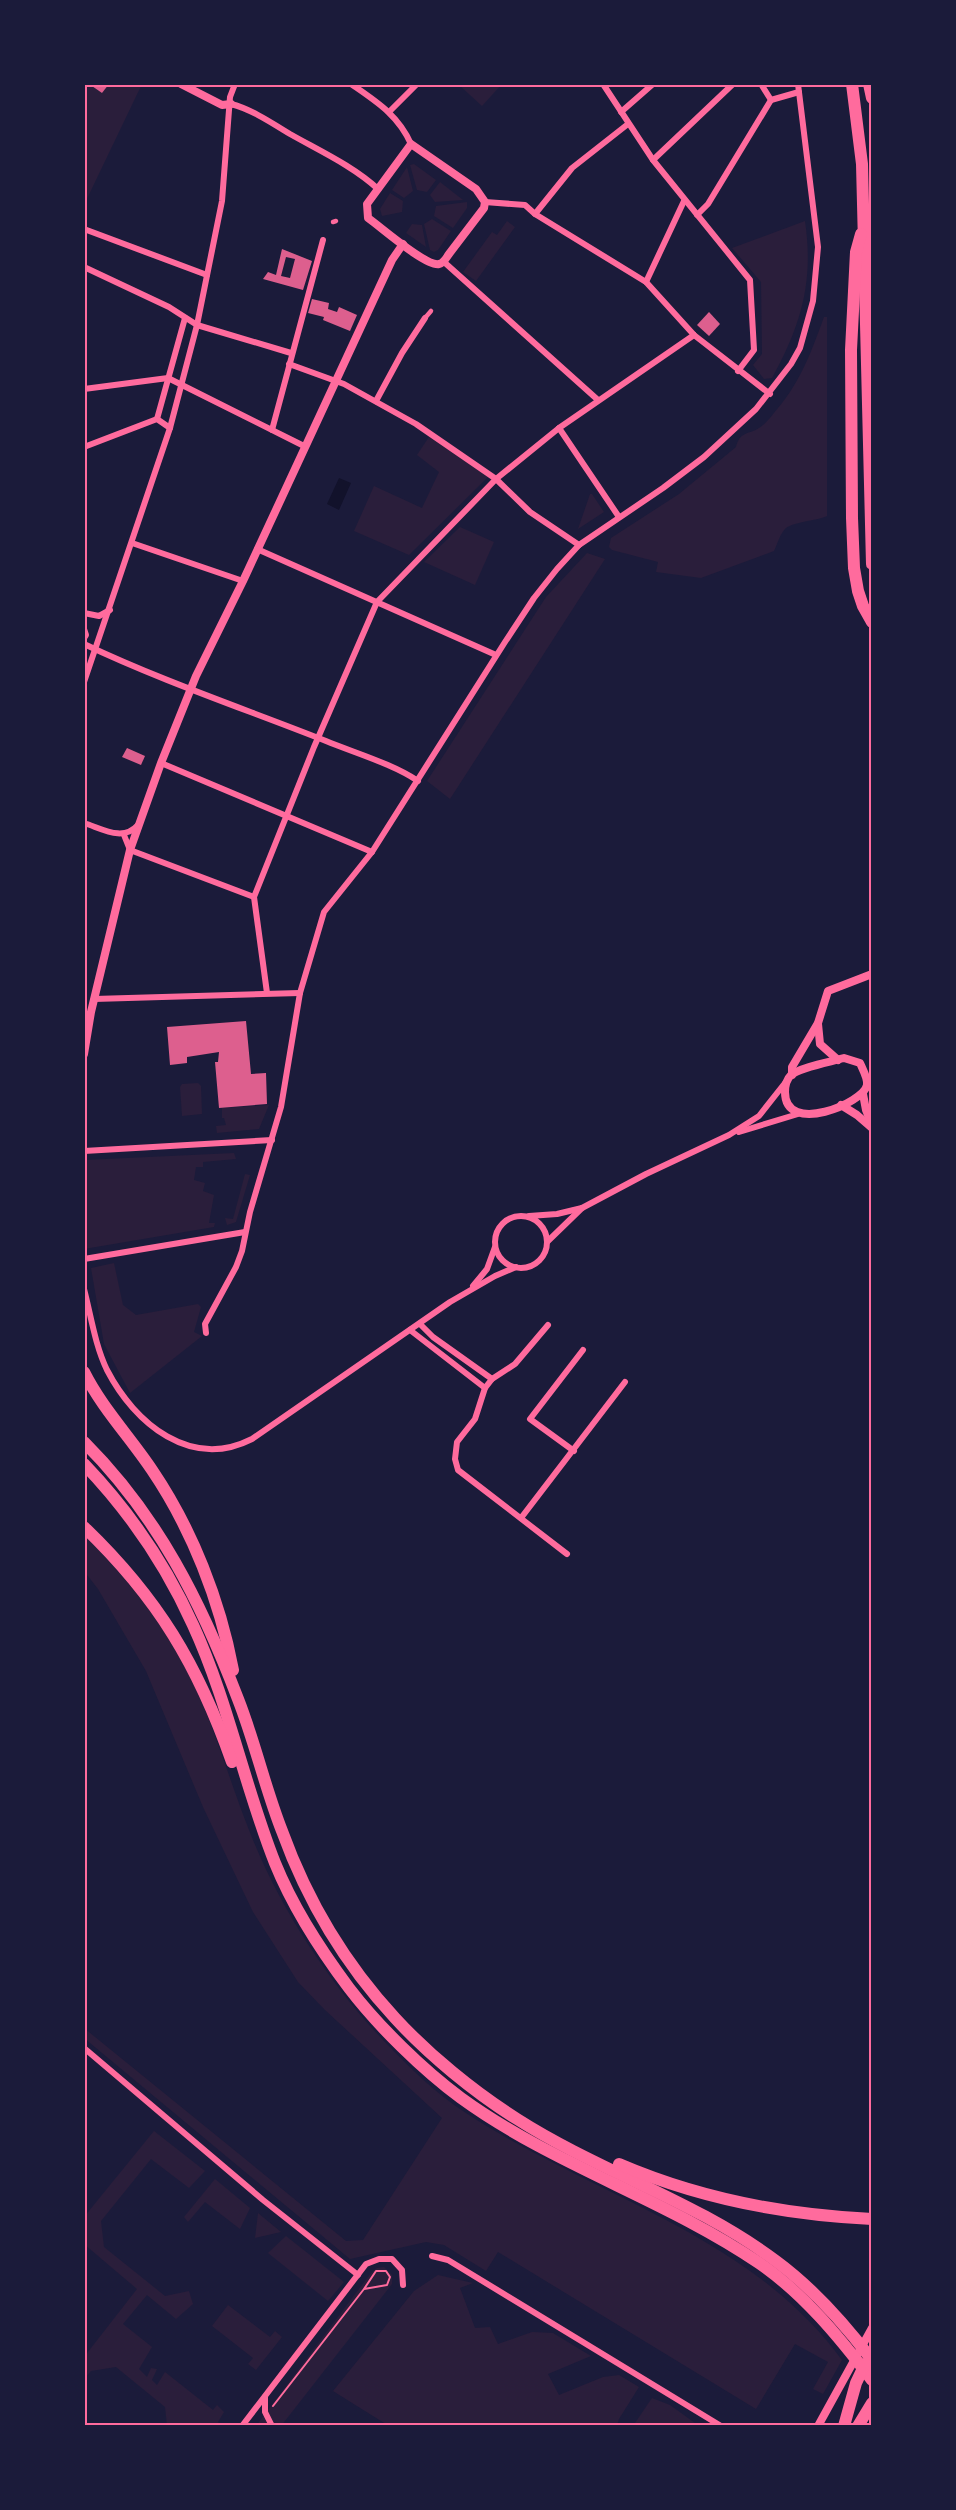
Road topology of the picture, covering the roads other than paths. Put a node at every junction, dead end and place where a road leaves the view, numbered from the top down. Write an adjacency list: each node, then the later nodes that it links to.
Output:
1 (181, 84): 15 (street)
2 (235, 84): 15 (street)
3 (351, 84): 16 (street)
4 (417, 84): 16 (street)
5 (603, 84): 17 (street)
6 (652, 84): 17 (street)
7 (733, 84): 20 (street)
8 (760, 84): 14 (street)
9 (798, 84): 12 (street)
10 (852, 84): 26 (highway)
11 (869, 84): 13 (highway)
12 (799, 92): 14 (street); 46 (street)
13 (872, 98)
14 (771, 100): 25 (street)
15 (231, 104): 21 (street); 32 (street)
16 (390, 111): 19 (street)
17 (621, 112): 18 (street)
18 (627, 124): 20 (street); 24 (street)
19 (411, 144): 21 (street); 23 (street)
20 (653, 160): 22 (street)
21 (378, 189): 29 (street)
22 (684, 201): 25 (street); 33 (street)
23 (485, 202): 24 (street); 30 (street)
24 (535, 214): 33 (street)
25 (697, 215): 41 (street)
26 (864, 221): 60 (highway); 65 (highway)
27 (84, 229): 32 (street)
28 (323, 237): 39 (street)
29 (403, 244): 30 (street); 43 (street)
30 (444, 262): 47 (street)
31 (84, 267): 35 (street)
32 (207, 275): 37 (street)
33 (646, 282): 38 (street)
34 (431, 311): 36 (street)
35 (185, 318): 37 (street); 42 (street)
36 (425, 318): 48 (street)
37 (196, 325): 39 (street); 44 (street)
38 (694, 335): 41 (street); 47 (street)
39 (291, 353): 40 (street)
40 (289, 364): 43 (street); 52 (street)
41 (738, 371): 46 (street)
42 (168, 378): 44 (street); 45 (street); 49 (street)
43 (335, 382): 48 (street); 53 (street)
44 (182, 386): 50 (street); 52 (street)
45 (84, 389)
46 (770, 394): 56 (street)
47 (598, 400): 51 (street)
48 (376, 401): 55 (street)
49 (157, 418): 50 (street); 54 (street)
50 (170, 428): 57 (street)
51 (560, 428): 55 (street); 56 (street)
52 (272, 430): 53 (street)
53 (304, 446): 59 (street)
54 (84, 447)
55 (496, 479): 58 (street); 62 (street)
56 (619, 517): 58 (street)
57 (132, 543): 61 (street); 63 (street)
58 (579, 545): 70 (street)
59 (257, 549): 61 (street); 62 (street)
60 (872, 564)
61 (243, 581): 72 (street)
62 (377, 602): 70 (street); 73 (street)
63 (110, 610): 64 (street); 69 (street)
64 (84, 613)
65 (872, 622)
66 (84, 629): 67 (street)
67 (84, 638)
68 (84, 644): 69 (street)
69 (96, 650): 71 (street); 72 (street)
70 (496, 655): 75 (street)
71 (84, 682)
72 (190, 689): 73 (street); 74 (street)
73 (318, 738): 75 (street); 76 (street)
74 (161, 763): 76 (street); 78 (street)
75 (418, 781): 81 (street)
76 (286, 814): 81 (street); 82 (street)
77 (84, 823): 79 (street)
78 (140, 823): 79 (street); 80 (street)
79 (124, 835): 80 (street)
80 (130, 850): 82 (street); 86 (street)
81 (372, 852): 85 (street)
82 (254, 897): 84 (street)
83 (872, 974): 87 (street)
84 (267, 993): 85 (street); 86 (street)
85 (300, 993): 101 (street)
86 (94, 999): 88 (street)
87 (818, 1023): 89 (street); 93 (street)
88 (84, 1054)
89 (838, 1060): 91 (street); 93 (street)
90 (872, 1062): 91 (street)
91 (860, 1063): 94 (street)
92 (872, 1072): 94 (street)
93 (792, 1075): 95 (street)
94 (866, 1082): 96 (street)
95 (785, 1083): 98 (street); 100 (street)
96 (863, 1094): 97 (street); 99 (street)
97 (841, 1105): 98 (street); 99 (street)
98 (798, 1114): 100 (street)
99 (872, 1126)
100 (729, 1135): 103 (street)
101 (272, 1140): 102 (street); 105 (street)
102 (84, 1151)
103 (582, 1208): 104 (street); 106 (street)
104 (528, 1216): 106 (street); 107 (street)
105 (245, 1232): 108 (street); 115 (street)
106 (548, 1241): 109 (street)
107 (495, 1247): 109 (street); 111 (street)
108 (84, 1259)
109 (516, 1267): 111 (street)
110 (84, 1289): 114 (street)
111 (469, 1291): 112 (street)
112 (420, 1323): 114 (street); 118 (street)
113 (548, 1325): 118 (street)
114 (410, 1330): 120 (street)
115 (206, 1333)
116 (583, 1350): 122 (street)
117 (84, 1372): 127 (highway)
118 (492, 1379): 120 (street)
119 (625, 1382): 122 (street)
120 (485, 1388): 124 (street)
121 (84, 1442): 127 (highway)
122 (574, 1451): 124 (street)
123 (84, 1464): 128 (highway)
124 (521, 1518): 126 (street)
125 (84, 1527): 128 (highway)
126 (567, 1554)
127 (239, 1701): 130 (highway)
128 (276, 1865): 135 (highway)
129 (84, 2048): 133 (street)
130 (472, 2086): 131 (highway); 135 (highway)
131 (872, 2218)
132 (432, 2256): 144 (street)
133 (358, 2275): 134 (street); 140 (street)
134 (403, 2285)
135 (826, 2313): 138 (highway); 139 (highway)
136 (872, 2328): 145 (street)
137 (872, 2349): 146 (highway)
138 (872, 2360)
139 (872, 2380)
140 (265, 2396): 142 (street); 143 (street)
141 (872, 2403): 147 (highway)
142 (242, 2426)
143 (272, 2426)
144 (721, 2426)
145 (818, 2426)
146 (844, 2426)
147 (858, 2426)

